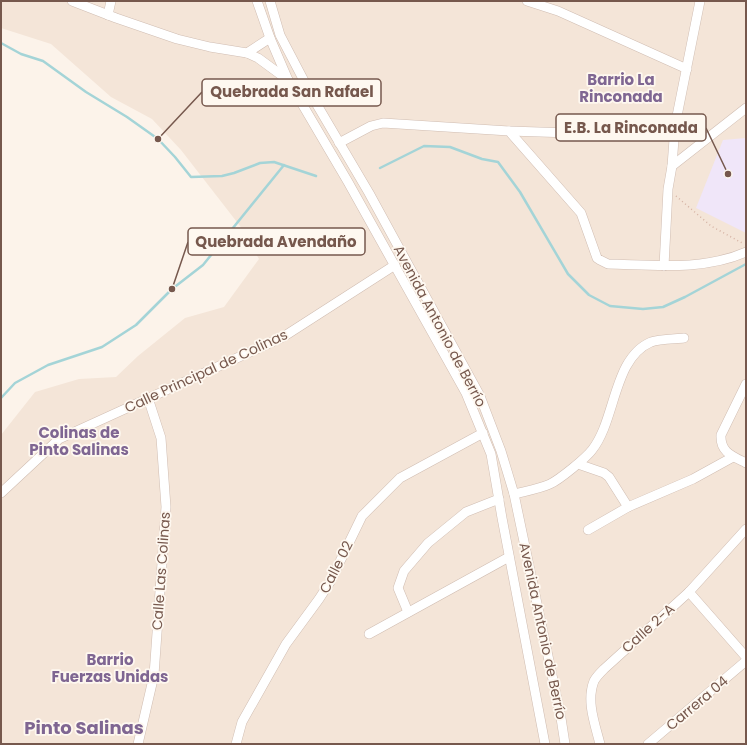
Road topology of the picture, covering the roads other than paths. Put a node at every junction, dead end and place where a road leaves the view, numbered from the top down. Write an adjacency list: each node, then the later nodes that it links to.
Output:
1 (72, 1): 8 (street)
2 (111, 1): 8 (street)
3 (257, 1): 9 (street, Avenida Antonio de Berrío)
4 (270, 1): 16 (street, Avenida Antonio de Berrío)
5 (527, 1): 7 (street)
6 (700, 1): 11 (street)
7 (550, 4): 11 (street)
8 (108, 15): 10 (street)
9 (270, 38): 10 (street); 12 (street, Avenida Antonio de Berrío)
10 (247, 53): 12 (street)
11 (687, 69): 14 (street)
12 (288, 80): 19 (street, Avenida Antonio de Berrío)
13 (746, 108): 17 (street)
14 (675, 126): 15 (street); 17 (street)
15 (509, 131): 16 (street); 20 (street)
16 (339, 142): 29 (street, Avenida Antonio de Berrío)
17 (672, 166): 20 (street)
18 (746, 252): 20 (street)
19 (395, 264): 23 (street, Calle Principal de Colinas); 24 (street, Avenida Antonio de Berrío)
20 (664, 266)
21 (684, 338): 26 (street)
22 (746, 384): 25 (street)
23 (148, 398): 28 (street, Calle Principal de Colinas); 40 (street, Calle Las Colinas)
24 (483, 433): 30 (street, Avenida Antonio de Berrío); 41 (street, Calle 02)
25 (733, 457): 27 (street); 31 (street)
26 (578, 464): 29 (street); 31 (street)
27 (746, 464)
28 (1, 493)
29 (514, 494): 43 (street, Avenida Antonio de Berrío)
30 (499, 499): 34 (street, Avenida Antonio de Berrío); 36 (street)
31 (628, 507): 33 (street)
32 (746, 529): 35 (street, Calle 2-A)
33 (588, 530)
34 (509, 557): 36 (street); 42 (street, Avenida Antonio de Berrío)
35 (688, 592): 38 (street); 44 (street, Calle 2-A)
36 (408, 612): 37 (street)
37 (369, 634)
38 (746, 657)
39 (746, 661): 45 (street, Carrera 04)
40 (138, 744)
41 (236, 744)
42 (545, 744)
43 (565, 744)
44 (600, 744)
45 (648, 744)

